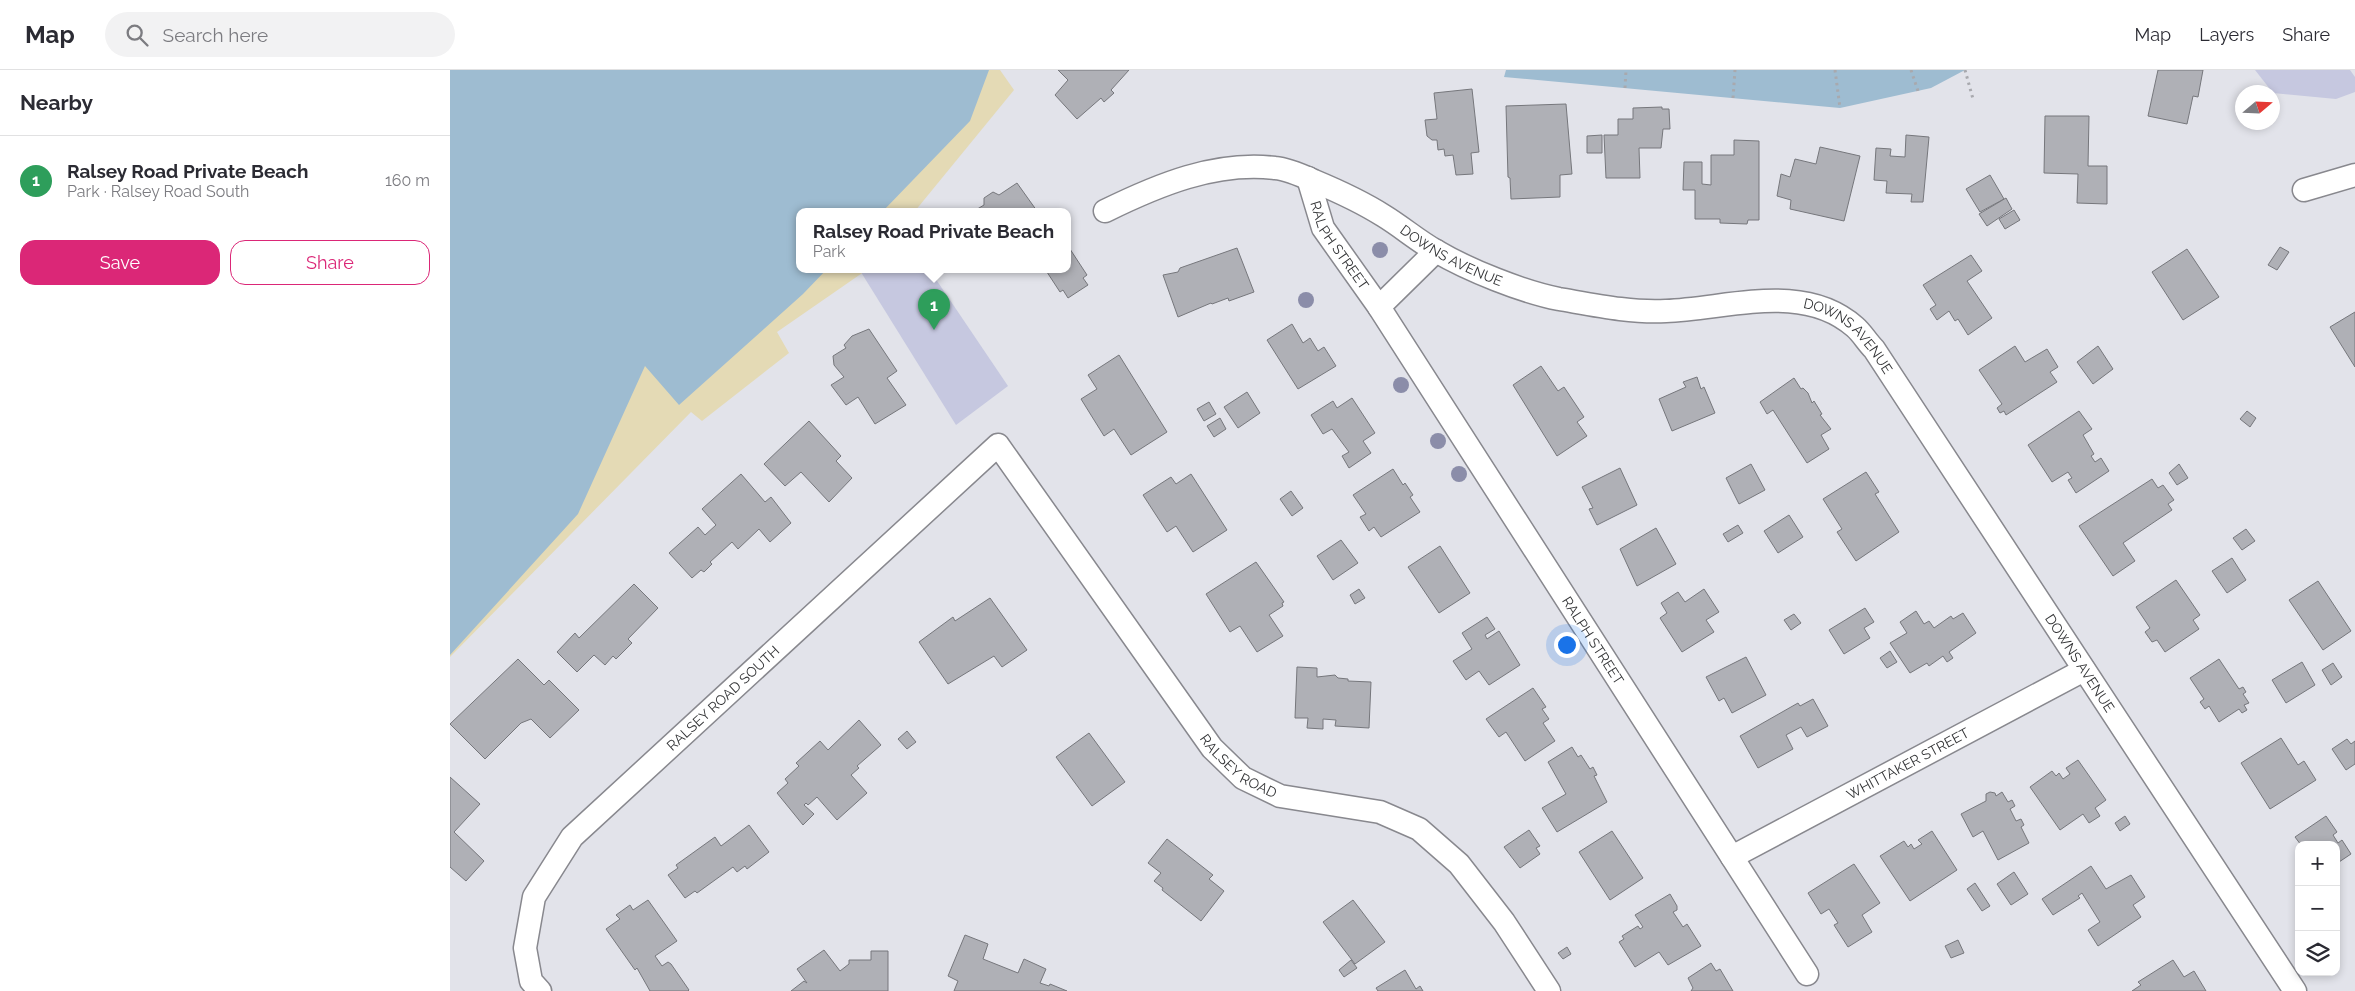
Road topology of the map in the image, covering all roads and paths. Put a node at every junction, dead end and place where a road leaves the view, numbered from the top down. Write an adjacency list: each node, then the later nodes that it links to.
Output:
1 (1626, 70): 6 (path)
2 (1734, 70): 8 (path)
3 (1835, 70): 10 (path)
4 (1911, 70): 7 (path)
5 (1965, 70): 9 (path)
6 (1625, 88)
7 (1918, 91)
8 (1734, 98)
9 (1973, 99)
10 (1840, 108)
11 (2355, 175): 13 (street)
12 (1308, 178): 14 (street, DOWNS AVENUE); 15 (street, DOWNS AVENUE); 16 (street, RALPH STREET)
13 (2304, 190)
14 (1105, 211)
15 (1436, 251): 16 (street); 18 (street, DOWNS AVENUE)
16 (1379, 307): 19 (street, RALPH STREET)
17 (998, 445): 21 (street, RALSEY ROAD SOUTH); 22 (street, RALSEY ROAD)
18 (2084, 670): 19 (street, WHITTAKER STREET); 23 (street, DOWNS AVENUE)
19 (1732, 857): 20 (street, RALPH STREET)
20 (1807, 974)
21 (540, 991)
22 (1549, 991)
23 (2295, 991)

